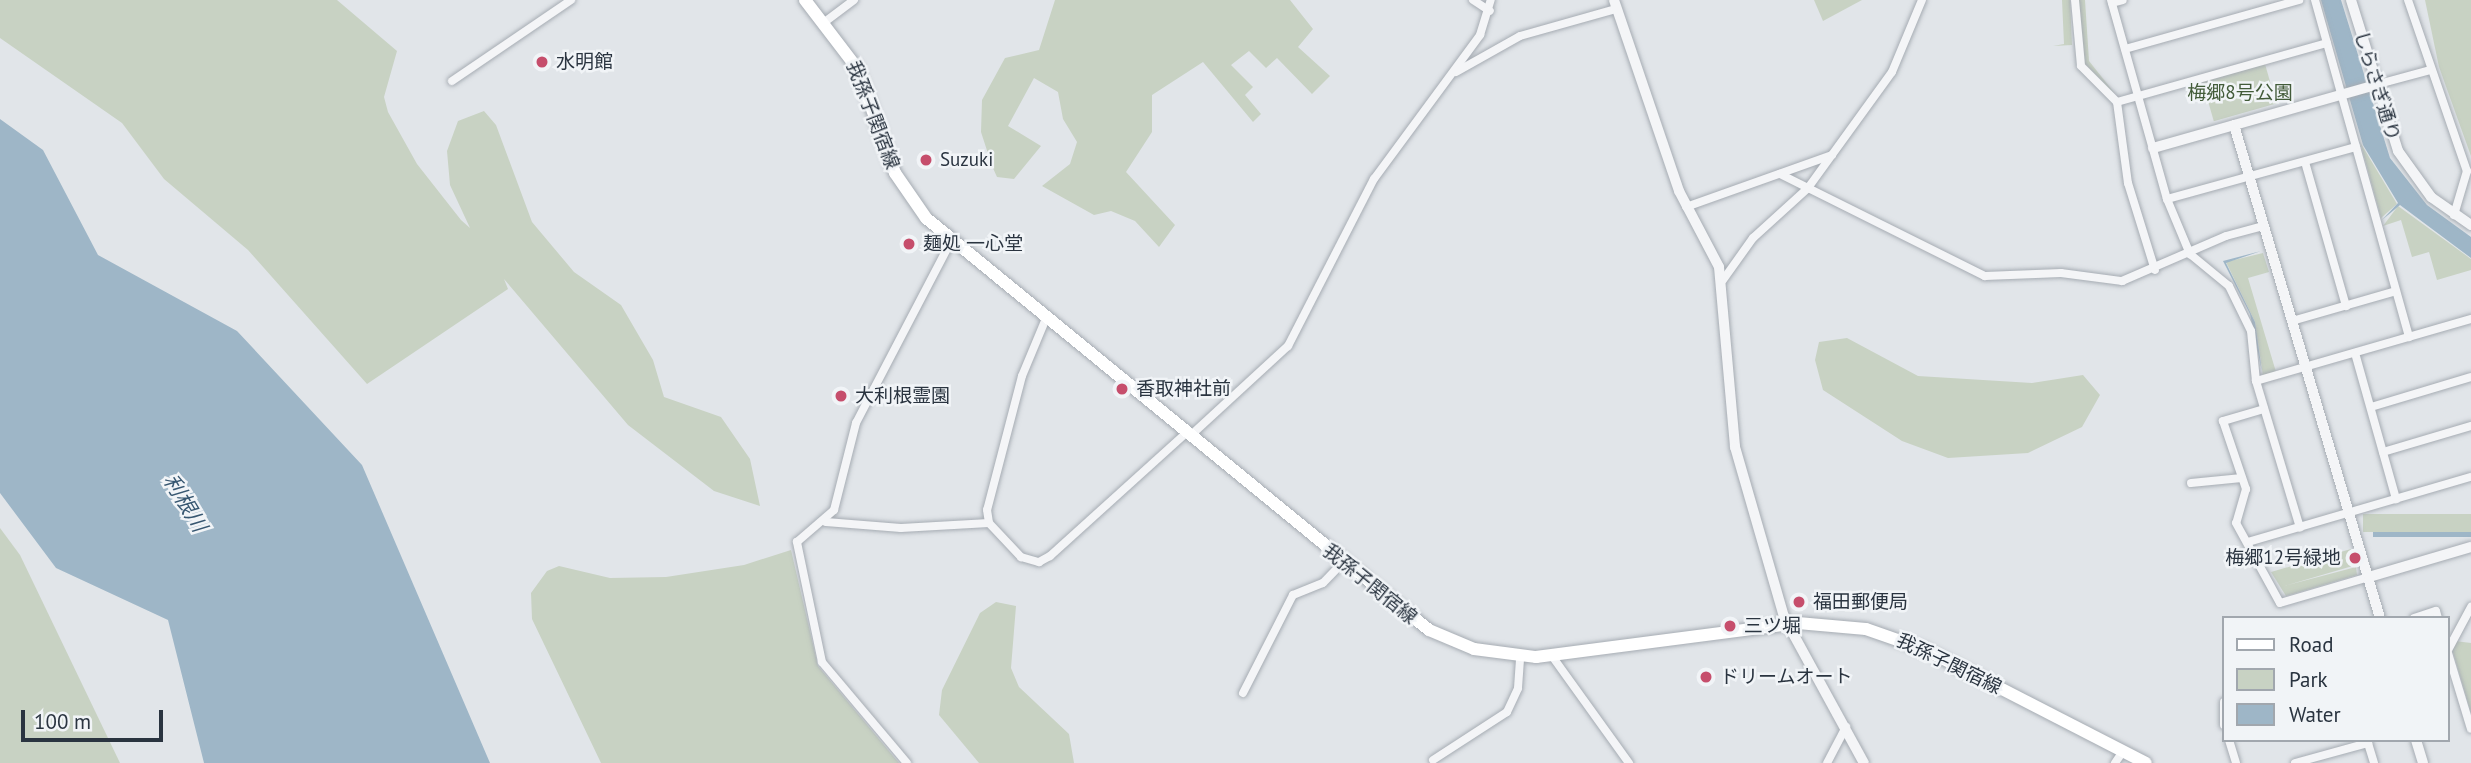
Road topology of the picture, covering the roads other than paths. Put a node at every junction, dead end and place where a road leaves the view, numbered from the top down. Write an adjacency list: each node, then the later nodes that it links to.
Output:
1 (571, 0): 21 (street)
2 (805, 0): 16 (main road, 我孫子関宿線)
3 (855, 0): 16 (street)
4 (1473, 0): 15 (street)
5 (1491, 0): 15 (street)
6 (1922, 0): 29 (street)
7 (2075, 0): 25 (street)
8 (2123, 0): 13 (street)
9 (2299, 0): 18 (street)
10 (2315, 0): 17 (street)
11 (2351, 0): 22 (street, しらさぎ通り)
12 (2408, 0): 19 (street)
13 (2112, 1): 18 (street)
14 (1615, 5): 20 (street); 35 (street)
15 (1490, 11): 20 (street)
16 (827, 21): 39 (main road, 我孫子関宿線)
17 (2327, 43): 23 (street); 24 (street)
18 (2125, 49): 24 (street)
19 (2427, 71): 22 (street); 36 (street)
20 (1453, 73): 56 (street)
21 (452, 82)
22 (2371, 86): 23 (street); 36 (street, しらさぎ通り)
23 (2345, 93): 26 (street); 27 (street)
24 (2138, 96): 25 (street); 28 (street)
25 (2116, 102): 41 (street)
26 (2234, 125): 28 (street); 32 (street)
27 (2356, 147): 30 (street); 43 (street)
28 (2153, 148): 34 (street)
29 (1832, 155): 31 (street); 33 (street)
30 (2305, 162): 32 (street); 44 (street)
31 (1780, 174): 33 (street); 35 (street)
32 (2250, 177): 34 (street); 38 (street)
33 (1808, 188): 41 (street); 42 (street)
34 (2167, 200): 40 (street)
35 (1686, 207): 42 (street)
36 (2454, 215): 37 (street, しらさぎ通り)
37 (2471, 225)
38 (2264, 226): 40 (street); 47 (street)
39 (952, 239): 45 (main road, 我孫子関宿線); 63 (street)
40 (2190, 254): 41 (street); 52 (street)
41 (2155, 270)
42 (1723, 280): 74 (street)
43 (2396, 291): 44 (street); 48 (street)
44 (2346, 306): 47 (street)
45 (1047, 316): 56 (main road, 我孫子関宿線); 64 (street)
46 (2471, 319): 48 (street)
47 (2292, 321): 50 (street)
48 (2410, 337): 49 (street)
49 (2355, 353): 50 (street); 53 (street)
50 (2306, 368): 52 (street); 62 (street)
51 (2471, 377): 53 (street)
52 (2256, 381): 54 (street)
53 (2371, 407): 57 (street)
54 (2264, 409): 59 (street); 65 (street)
55 (2471, 426): 57 (street)
56 (1188, 435): 64 (street); 68 (main road, 我孫子関宿線)
57 (2383, 452): 61 (street)
58 (2471, 477): 61 (street)
59 (2242, 478): 60 (street); 66 (street)
60 (2191, 483)
61 (2396, 499): 62 (street)
62 (2349, 513): 65 (street); 69 (street)
63 (826, 522): 64 (street); 87 (street)
64 (989, 523)
65 (2300, 528): 66 (street)
66 (2248, 542): 69 (street)
67 (2471, 547): 69 (street)
68 (1342, 563): 76 (main road, 我孫子関宿線); 79 (street)
69 (2369, 577): 71 (street)
70 (2471, 607): 75 (street)
71 (2379, 616)
72 (2420, 616): 73 (street)
73 (2437, 616)
74 (1787, 625): 77 (main road, 我孫子関宿線); 81 (street); 85 (main road, 我孫子関宿線)
75 (2450, 648)
76 (1520, 656): 77 (main road, 我孫子関宿線); 86 (street)
77 (1552, 656): 88 (street)
78 (2450, 659): 80 (street)
79 (1243, 693)
80 (2470, 725)
81 (1846, 727): 89 (street); 90 (street)
82 (2230, 742): 93 (street)
83 (2368, 742): 94 (street); 95 (street)
84 (2417, 742): 96 (street)
85 (2123, 751): 91 (street); 92 (main road, 我孫子関宿線)
86 (1433, 760)
87 (907, 763)
88 (1629, 763)
89 (1827, 763)
90 (1864, 763)
91 (2115, 763)
92 (2146, 763)
93 (2236, 763)
94 (2295, 763)
95 (2374, 763)
96 (2423, 763)

